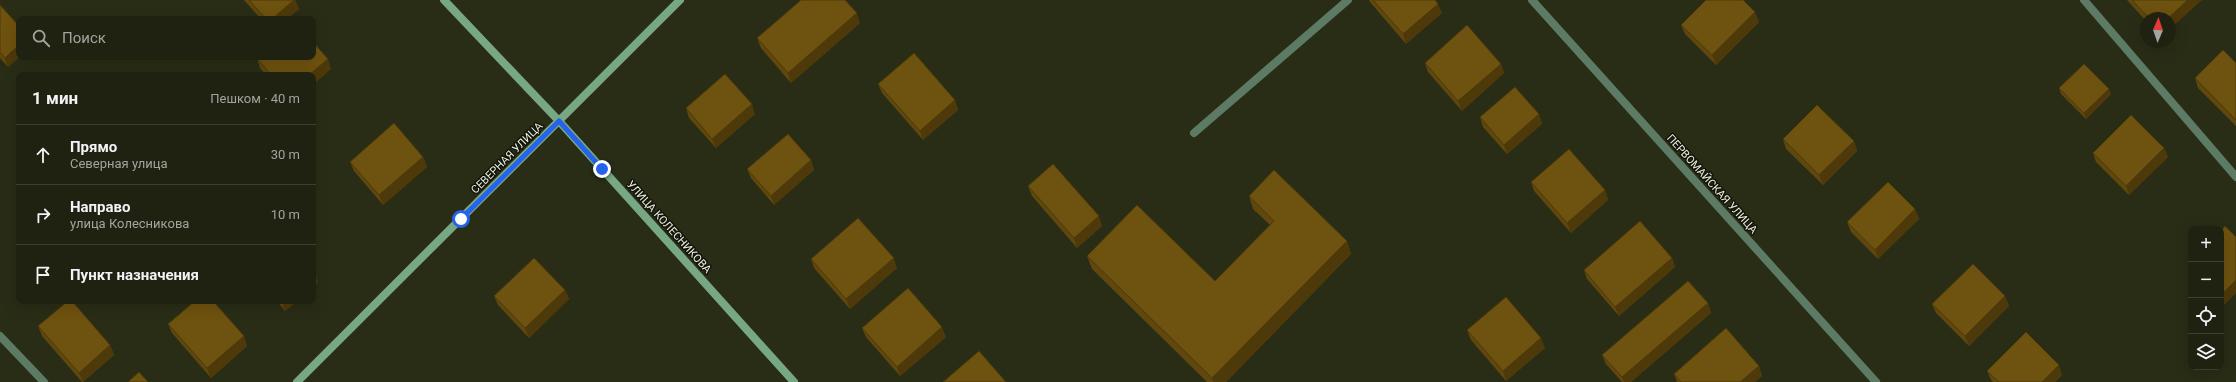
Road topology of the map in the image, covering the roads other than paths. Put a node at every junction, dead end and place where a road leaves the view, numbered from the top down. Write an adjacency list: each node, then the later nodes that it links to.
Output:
1 (444, 0): 6 (street, УЛИЦА КОЛЕСНИКОВА)
2 (680, 0): 6 (street, СЕВЕРНАЯ УЛИЦА)
3 (1348, 0): 7 (street)
4 (1532, 0): 13 (street, ПЕРВОМАЙСКАЯ УЛИЦА)
5 (2084, 0): 8 (street)
6 (559, 121): 11 (street, СЕВЕРНАЯ УЛИЦА); 12 (street, УЛИЦА КОЛЕСНИКОВА)
7 (1194, 133)
8 (2236, 177)
9 (0, 336): 10 (street)
10 (44, 382)
11 (297, 382)
12 (794, 382)
13 (1876, 382)

